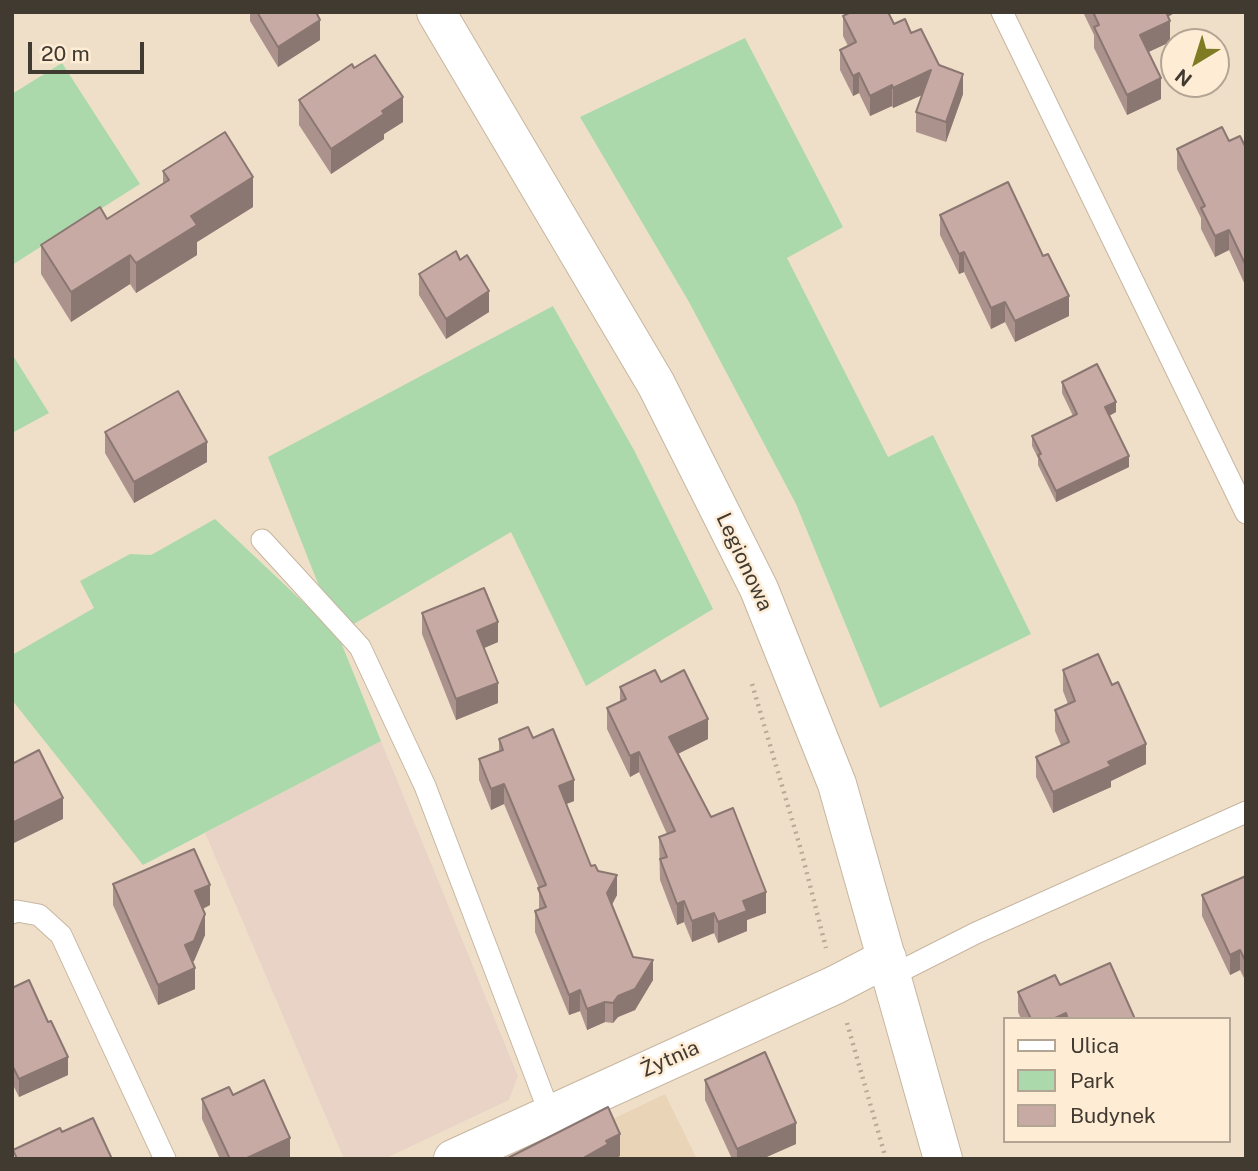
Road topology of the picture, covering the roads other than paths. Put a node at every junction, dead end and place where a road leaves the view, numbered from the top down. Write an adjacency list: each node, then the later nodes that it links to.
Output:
1 (436, 12): 7 (main road, Legionowa)
2 (1002, 12): 3 (lane)
3 (1246, 513)
4 (262, 540): 8 (lane)
5 (1246, 812): 7 (lane)
6 (12, 913): 9 (lane)
7 (890, 967): 8 (main road, Żytnia); 11 (main road, Legionowa)
8 (550, 1114): 10 (main road, Żytnia)
9 (165, 1159)
10 (453, 1159)
11 (943, 1159)

